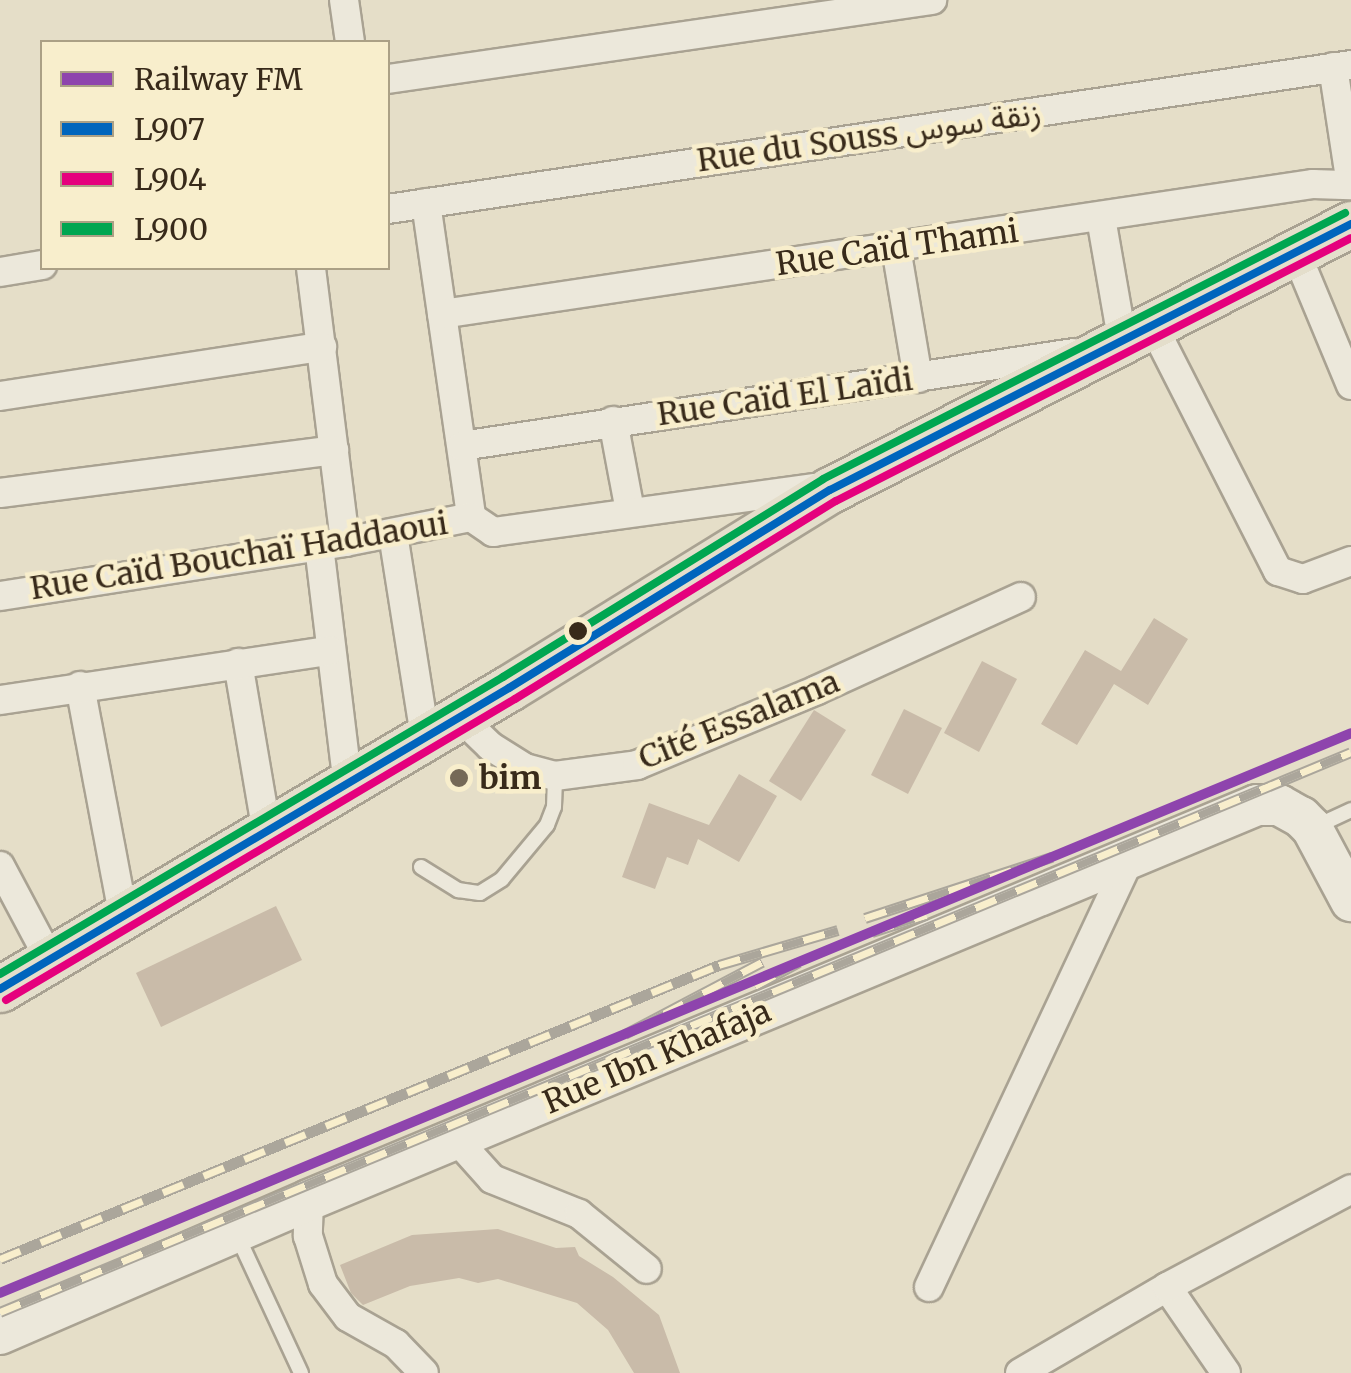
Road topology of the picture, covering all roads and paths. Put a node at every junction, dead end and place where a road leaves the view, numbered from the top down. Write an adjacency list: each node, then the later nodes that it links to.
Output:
1 (344, 0): 3 (street)
2 (932, 0): 5 (street)
3 (350, 40)
4 (1342, 66): 6 (street); 7 (street, Rue du Souss زنقة سوس)
5 (390, 80)
6 (1351, 185): 9 (street, Rue Caïd Thami)
7 (426, 203): 8 (street, Rue du Souss زنقة سوس); 16 (street)
8 (390, 209)
9 (1101, 218): 11 (street, Rue Caïd Thami); 17 (street)
10 (1351, 224): 12 (main road)
11 (896, 248): 16 (street, Rue Caïd Thami); 19 (street)
12 (1296, 253): 17 (main road); 20 (street)
13 (40, 265): 15 (street)
14 (311, 270): 18 (street)
15 (0, 272)
16 (442, 314): 23 (street)
17 (1128, 341): 19 (street, Rue Caïd El Laïdi); 25 (main road); 31 (street)
18 (322, 348): 21 (street); 24 (street)
19 (918, 378): 22 (street, Rue Caïd El Laïdi)
20 (1351, 385)
21 (0, 396)
22 (612, 421): 23 (street, Rue Caïd El Laïdi); 27 (street)
23 (462, 446): 28 (street)
24 (334, 450): 26 (street); 30 (street)
25 (830, 490): 27 (street, Rue Caïd Bouchaï Haddaoui); 38 (main road)
26 (0, 494)
27 (630, 511): 28 (street, Rue Caïd Bouchaï Haddaoui)
28 (471, 518): 29 (street, Rue Caïd Bouchaï Haddaoui)
29 (393, 534): 30 (street, Rue Caïd Bouchaï Haddaoui); 38 (street)
30 (332, 544): 32 (street, Rue Caïd Bouchaï Haddaoui); 34 (street)
31 (1351, 562)
32 (0, 596)
33 (1021, 597): 39 (street, Cité Essalama)
34 (329, 651): 35 (street); 40 (street)
35 (238, 664): 36 (street); 43 (street)
36 (80, 686): 37 (street); 49 (street)
37 (0, 700)
38 (443, 727): 39 (street, Cité Essalama); 40 (main road)
39 (555, 776): 46 (lane)
40 (348, 785): 43 (main road)
41 (1351, 810): 42 (lane)
42 (1312, 828): 44 (street, Rue Ibn Khafaja); 47 (street)
43 (268, 832): 49 (main road)
44 (1130, 861): 52 (street, Rue Ibn Khafaja); 57 (street)
45 (0, 866): 48 (street)
46 (421, 867)
47 (1351, 902)
48 (9, 909): 50 (street)
49 (124, 918): 50 (main road)
50 (50, 960): 51 (main road)
51 (0, 989)
52 (458, 1140): 54 (street, Rue Ibn Khafaja); 56 (street)
53 (1351, 1189): 58 (street)
54 (310, 1200): 55 (street, Rue Ibn Khafaja); 61 (street)
55 (236, 1234): 59 (street, Rue Ibn Khafaja); 60 (lane)
56 (647, 1269)
57 (929, 1287)
58 (1167, 1288): 62 (street); 63 (street)
59 (0, 1334)
60 (301, 1373)
61 (424, 1373)
62 (1020, 1373)
63 (1226, 1373)

